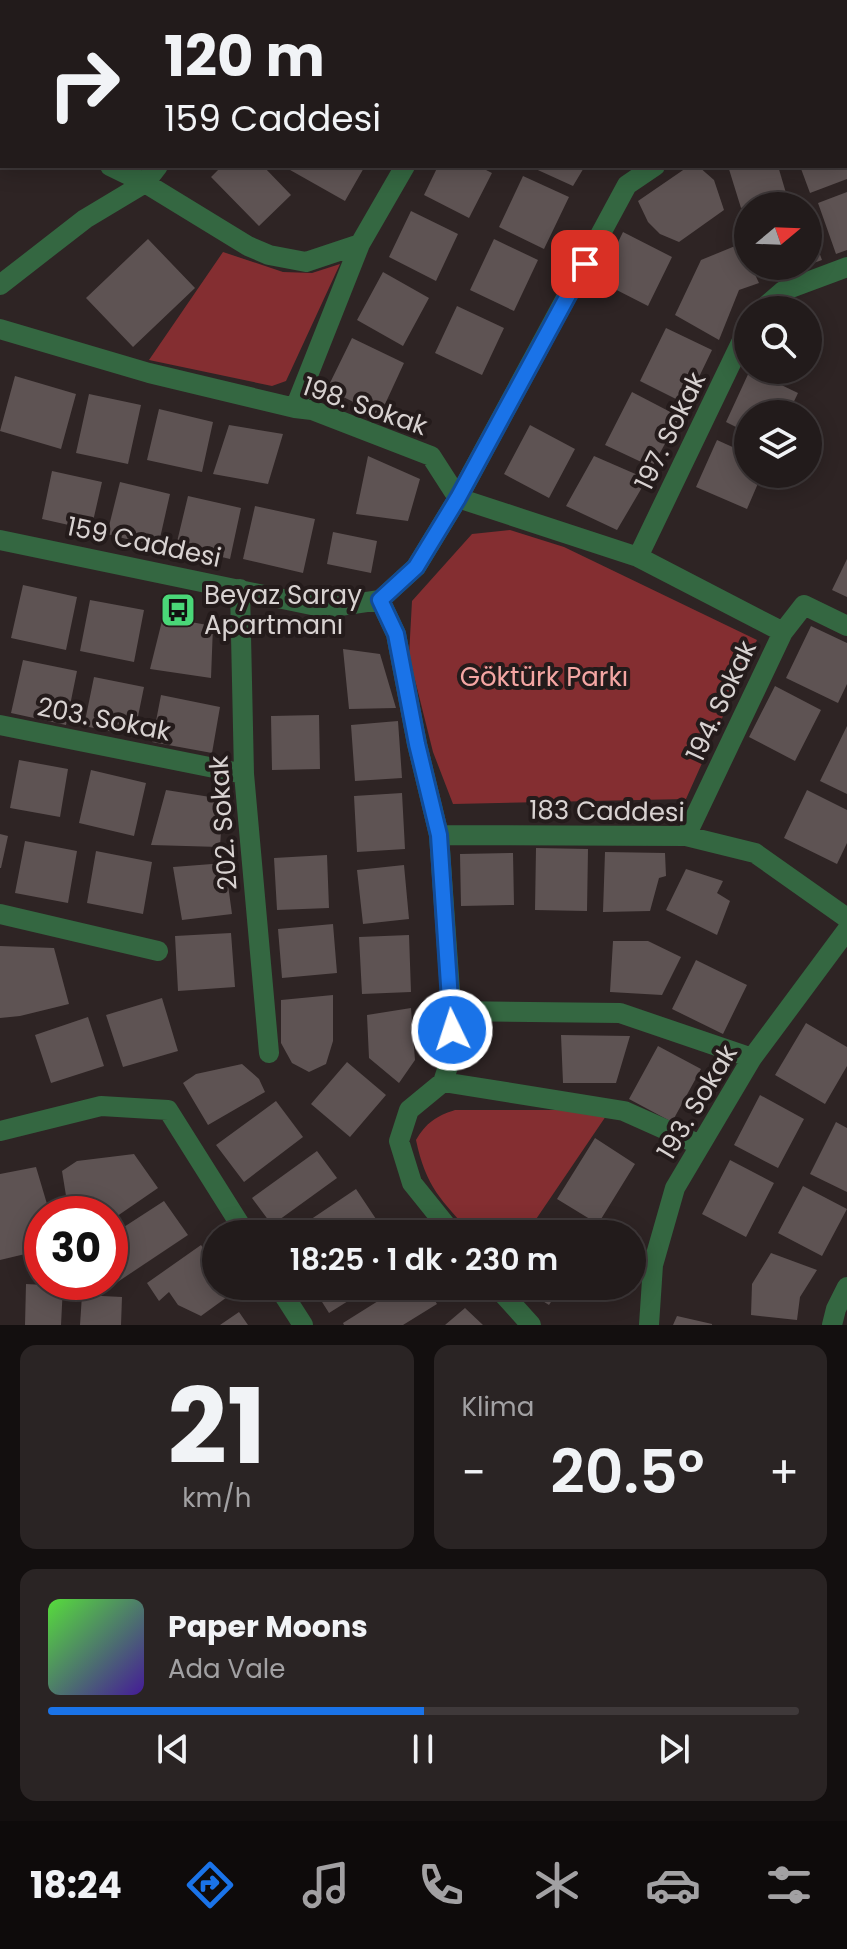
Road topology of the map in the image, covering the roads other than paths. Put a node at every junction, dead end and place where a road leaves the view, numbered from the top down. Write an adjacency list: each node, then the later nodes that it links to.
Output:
1 (114, 168): 5 (street)
2 (156, 168): 5 (street)
3 (404, 168): 6 (street)
4 (652, 168): 13 (street)
5 (145, 183): 6 (street); 8 (street)
6 (360, 244): 12 (street)
7 (847, 267): 9 (street)
8 (0, 285)
9 (777, 296)
10 (0, 329): 12 (street, 198. Sokak)
11 (734, 357): 15 (street, 197. Sokak)
12 (295, 408): 13 (street, 198. Sokak)
13 (458, 498): 15 (street); 17 (street)
14 (0, 540): 16 (street, 159 Caddesi)
15 (638, 557): 19 (street)
16 (240, 589): 17 (street, 159 Caddesi); 21 (street, 202. Sokak)
17 (380, 600): 22 (street)
18 (847, 626): 19 (street)
19 (783, 632): 23 (street, 194. Sokak)
20 (0, 725): 21 (street, 203. Sokak)
21 (244, 774): 29 (street, 202. Sokak)
22 (439, 835): 23 (street, 183 Caddesi); 28 (street)
23 (686, 836): 25 (street, 183 Caddesi)
24 (0, 914): 27 (street)
25 (847, 918)
26 (847, 930): 30 (street, 193. Sokak)
27 (158, 951)
28 (451, 1011): 30 (street); 31 (street)
29 (269, 1053)
30 (752, 1058): 33 (street, 193. Sokak)
31 (443, 1082): 33 (street); 35 (street)
32 (0, 1131): 34 (street)
33 (700, 1145): 41 (street, 193. Sokak)
34 (237, 1220)
35 (442, 1220)
36 (847, 1287): 42 (street)
37 (287, 1300): 39 (street)
38 (509, 1300): 40 (street)
39 (303, 1325)
40 (531, 1325)
41 (649, 1325)
42 (832, 1325)

